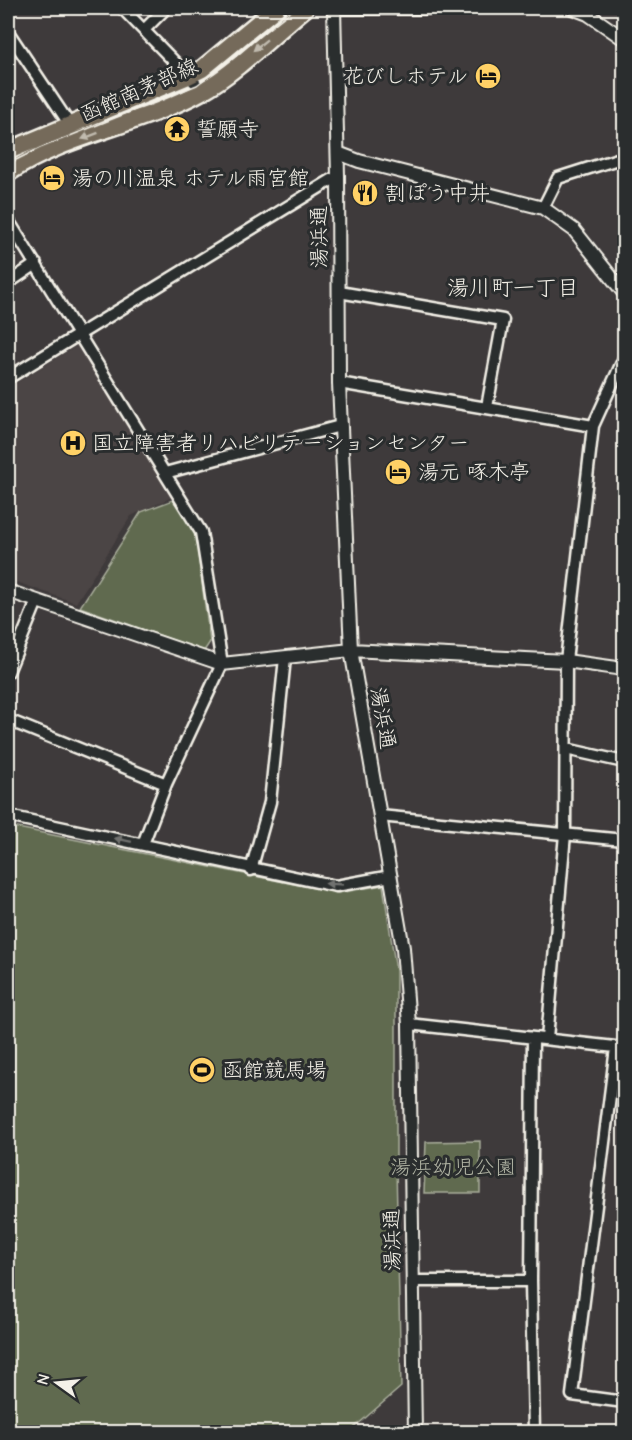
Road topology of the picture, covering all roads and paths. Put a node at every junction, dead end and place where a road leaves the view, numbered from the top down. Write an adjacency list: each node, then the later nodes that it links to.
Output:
1 (122, 8): 8 (street)
2 (166, 8): 8 (street)
3 (276, 8): 11 (main road, 函館南茅部線)
4 (306, 8): 12 (main road, 函館南茅部線, one-way to 12)
5 (335, 8): 6 (street); 15 (street, 湯浜通)
6 (472, 8)
7 (572, 8): 10 (street)
8 (144, 30): 11 (street)
9 (8, 32): 13 (street)
10 (624, 39)
11 (188, 76): 12 (street); 13 (main road, 函館南茅部線)
12 (202, 90): 17 (main road, 函館南茅部線, one-way to 17)
13 (70, 125): 14 (main road, 函館南茅部線)
14 (8, 152)
15 (338, 153): 18 (street, 湯浜通); 19 (street)
16 (624, 157): 19 (street)
17 (8, 173)
18 (338, 176): 23 (street, 湯浜通); 25 (street)
19 (543, 208): 24 (street)
20 (8, 220): 21 (street)
21 (36, 264): 22 (street); 25 (street)
22 (8, 283)
23 (339, 292): 28 (street, 湯浜通); 29 (street)
24 (624, 293)
25 (80, 334): 27 (street); 32 (street)
26 (624, 358): 31 (street)
27 (8, 378)
28 (339, 383): 29 (street); 30 (street, 湯浜通)
29 (488, 407): 31 (street)
30 (340, 426): 32 (street); 35 (street, 湯浜通)
31 (594, 426): 37 (street)
32 (165, 473): 38 (street)
33 (8, 591): 34 (street)
34 (37, 601): 38 (street); 40 (street)
35 (351, 650): 36 (street); 37 (street); 46 (street, 湯浜通)
36 (285, 658): 38 (street); 50 (street)
37 (566, 661): 39 (street); 42 (street)
38 (222, 664): 44 (street)
39 (624, 669)
40 (8, 672)
41 (8, 720): 44 (street)
42 (566, 749): 43 (street); 47 (street)
43 (624, 762)
44 (166, 784): 49 (street)
45 (8, 816): 49 (street, one-way to 45)
46 (380, 816): 47 (street); 51 (street, 湯浜通)
47 (565, 834): 48 (street); 54 (street)
48 (624, 840)
49 (143, 844): 50 (street)
50 (251, 870): 51 (street, one-way to 50)
51 (392, 876): 52 (street, 湯浜通)
52 (409, 1024): 53 (street); 56 (street, 湯浜通)
53 (533, 1038): 54 (street); 57 (street)
54 (547, 1039): 55 (street)
55 (620, 1048): 58 (street)
56 (413, 1281): 57 (street); 59 (street, 湯浜通)
57 (531, 1281): 60 (street)
58 (624, 1402)
59 (415, 1432)
60 (534, 1432)

